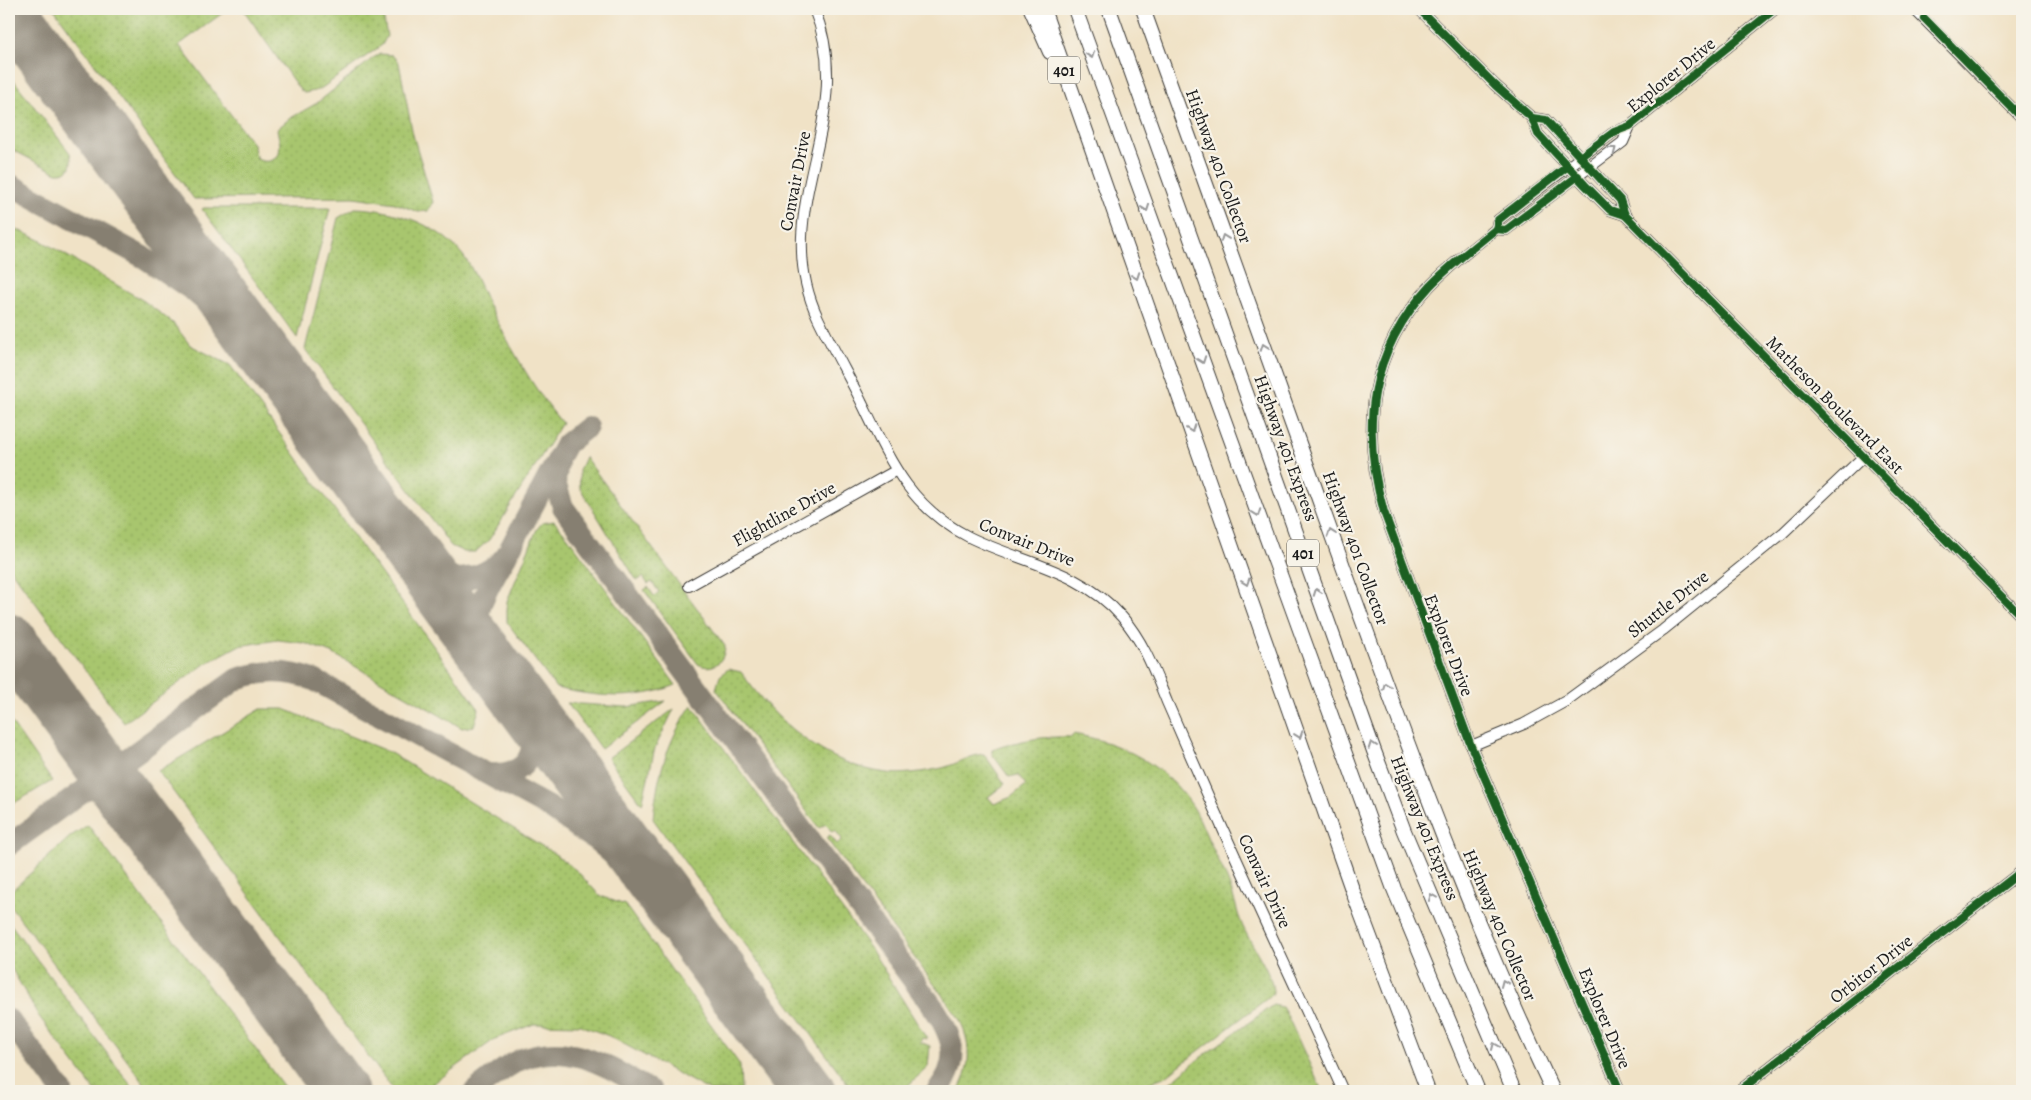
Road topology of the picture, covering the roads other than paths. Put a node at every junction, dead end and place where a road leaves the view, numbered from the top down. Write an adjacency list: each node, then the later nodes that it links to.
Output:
1 (814, 9): 23 (street, Convair Drive)
2 (1031, 9): 15 (highway)
3 (1043, 9): 15 (highway, 401)
4 (1075, 9): 30 (highway, 401, one-way to 30)
5 (1109, 9): 31 (highway, Highway 401 Express / 401, one-way to 5)
6 (1143, 9): 11 (highway, Highway 401 Collector / 401)
7 (1151, 9): 11 (highway)
8 (1419, 9): 12 (street, Matheson Boulevard East)
9 (1775, 9): 14 (street, Explorer Drive)
10 (1914, 9): 13 (street)
11 (1168, 80): 32 (highway, Highway 401 Collector / 401, one-way to 11)
12 (1532, 118): 16 (street, Matheson Boulevard East); 17 (street, Matheson Boulevard East)
13 (2022, 118)
14 (1630, 126): 16 (street, Explorer Drive); 18 (street, Explorer Drive, one-way to 14)
15 (1085, 131): 29 (highway, 401, one-way to 29)
16 (1580, 157): 17 (street, Explorer Drive); 18 (street, Matheson Boulevard East)
17 (1568, 166): 19 (street, Matheson Boulevard East); 21 (street, Explorer Drive)
18 (1589, 168): 19 (street, Explorer Drive); 20 (street, Matheson Boulevard East)
19 (1578, 176): 20 (street, Matheson Boulevard East); 21 (street, Explorer Drive)
20 (1625, 215): 22 (street, Matheson Boulevard East)
21 (1496, 229): 26 (street, Explorer Drive)
22 (1864, 456): 25 (street, Matheson Boulevard East); 26 (street, Shuttle Drive)
23 (895, 471): 24 (street, Flightline Drive); 28 (street, Convair Drive)
24 (689, 586)
25 (2022, 617)
26 (1471, 746): 33 (street, Explorer Drive)
27 (2022, 871): 34 (street, Orbitor Drive)
28 (1344, 1091)
29 (1428, 1091)
30 (1478, 1091)
31 (1514, 1091)
32 (1553, 1091)
33 (1620, 1091)
34 (1739, 1091)

